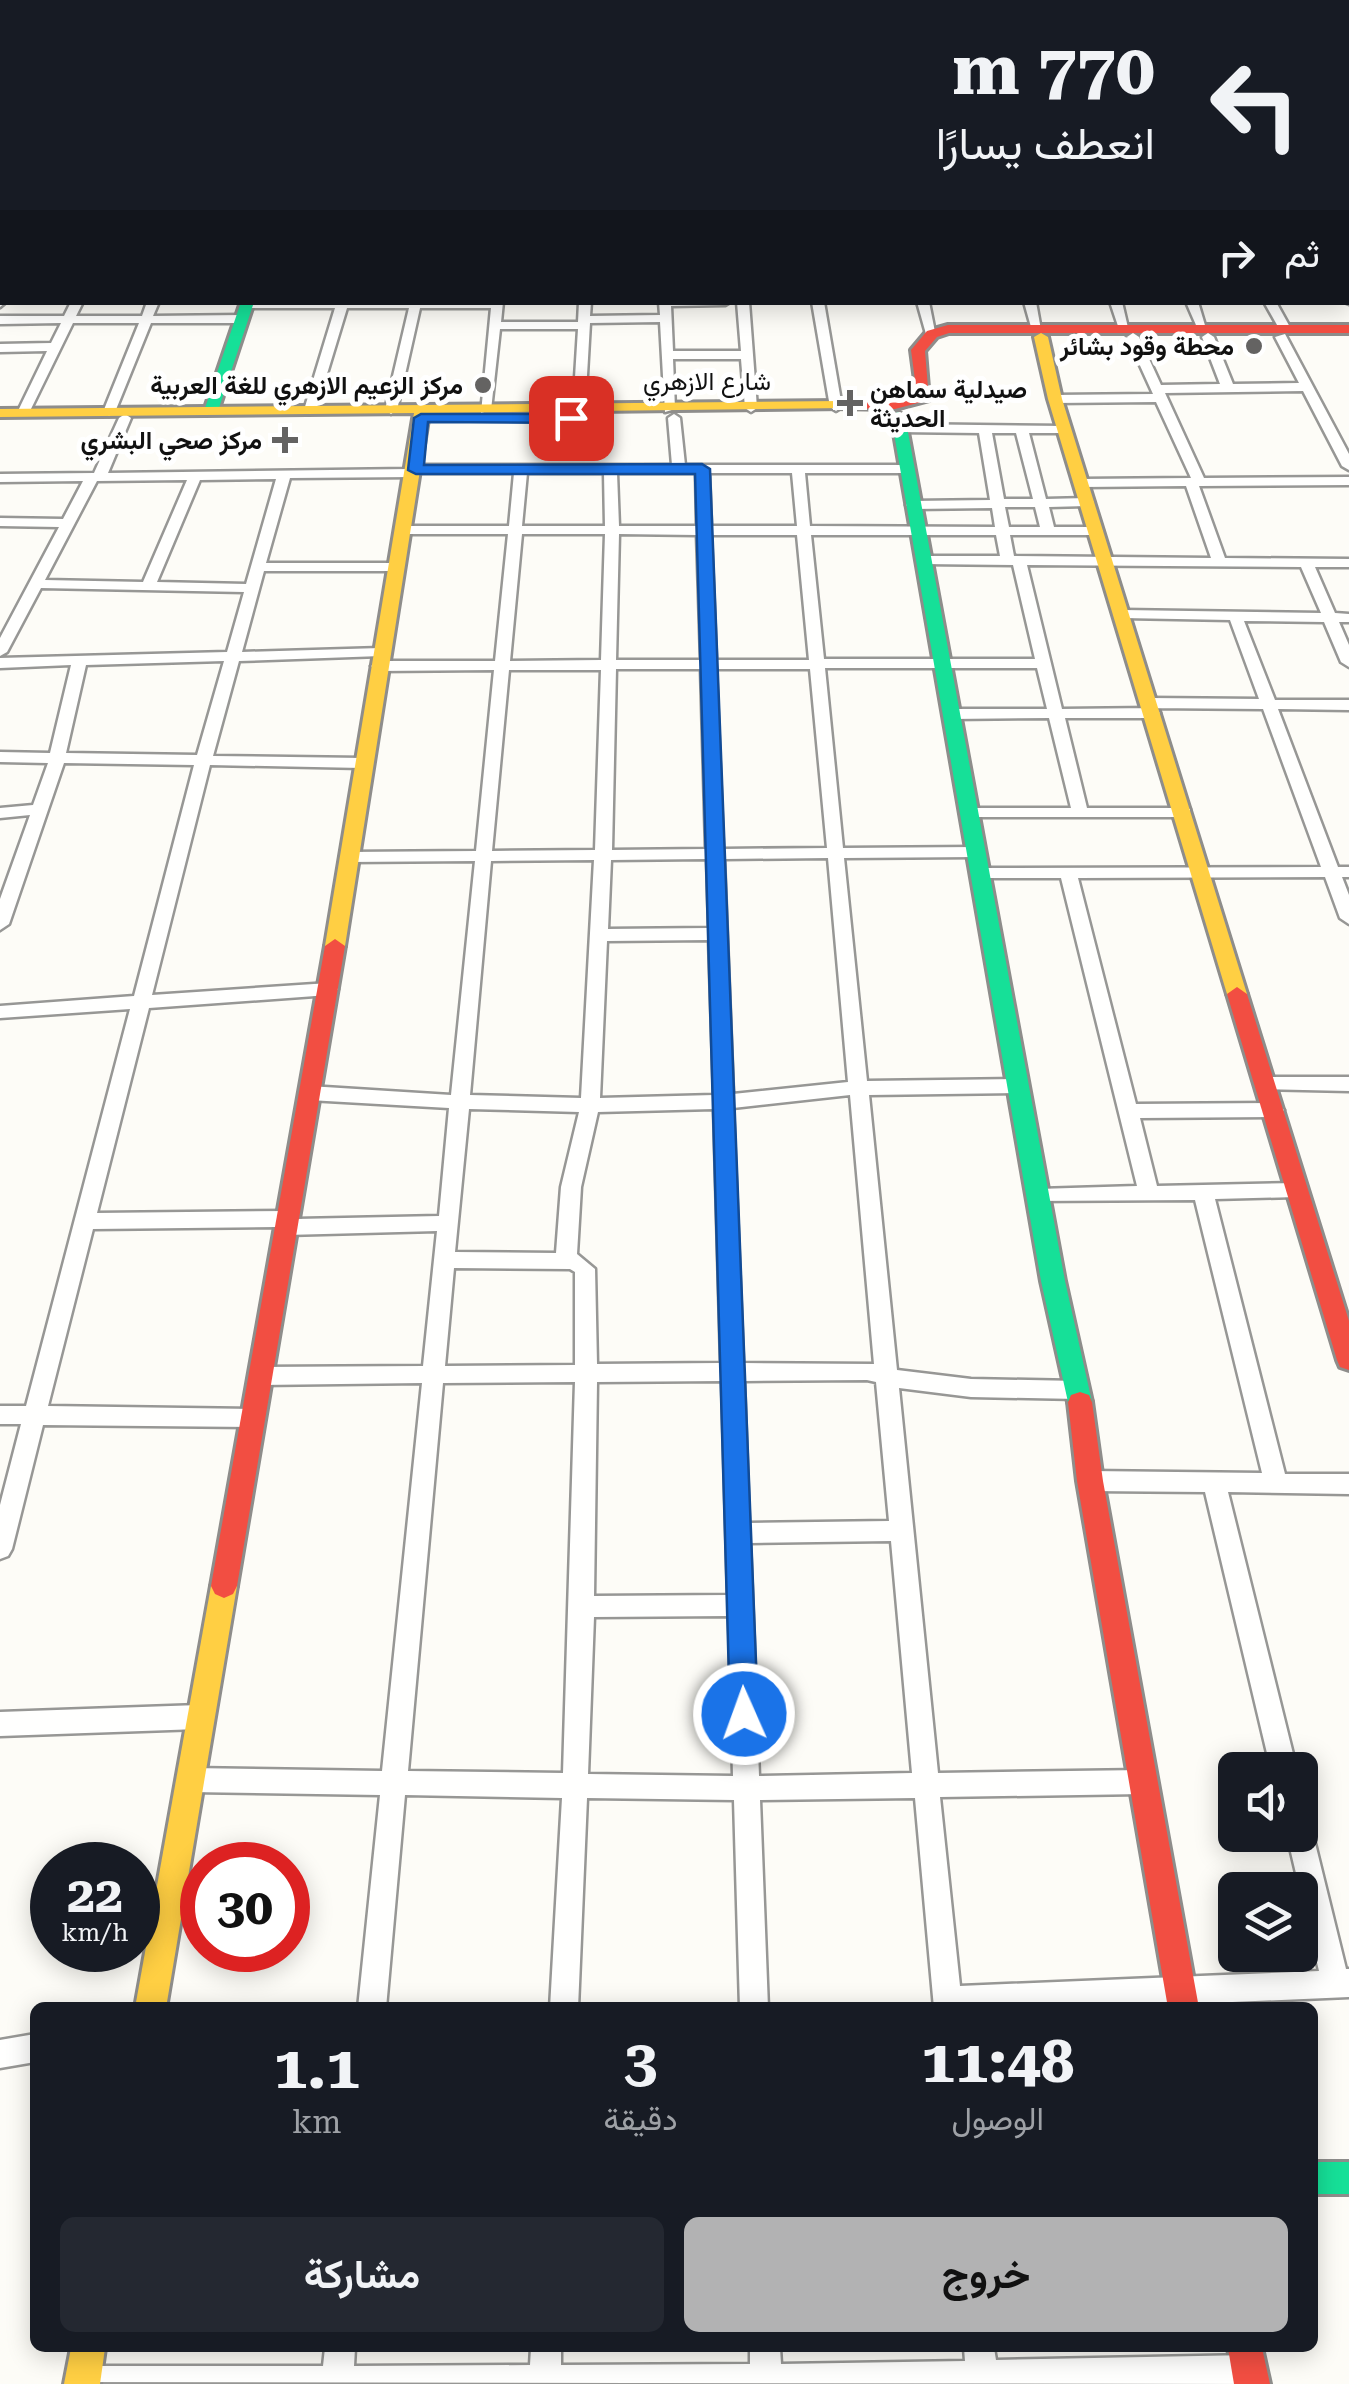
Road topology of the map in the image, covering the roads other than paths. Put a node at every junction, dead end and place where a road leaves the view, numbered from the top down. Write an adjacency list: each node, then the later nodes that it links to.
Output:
1 (76, 305): 19 (street)
2 (153, 305): 20 (street)
3 (323, 305): 16 (street)
4 (342, 305): 40 (street)
5 (416, 305): 41 (street)
6 (497, 305): 22 (street)
7 (585, 305): 21 (street)
8 (666, 305): 17 (street)
9 (743, 305): 33 (street)
10 (819, 305): 38 (street)
11 (924, 305): 28 (street)
12 (1031, 305): 24 (street)
13 (1117, 305): 25 (street)
14 (1193, 305): 26 (street)
15 (1271, 305): 27 (street)
16 (246, 309): 20 (street); 44 (street)
17 (666, 318): 21 (street); 32 (street)
18 (0, 320): 19 (street)
19 (69, 320): 20 (street); 30 (street)
20 (148, 320): 48 (street)
21 (584, 323): 22 (street); 43 (street)
22 (494, 325): 42 (street)
23 (1349, 329): 27 (street, شارع الازهري)
24 (1039, 332): 25 (street, شارع الازهري); 28 (street, شارع الازهري); 37 (street); 49 (street, شارع الازهري)
25 (1129, 333): 26 (street, شارع الازهري); 36 (street)
26 (1205, 333): 27 (street, شارع الازهري); 34 (street)
27 (1283, 333): 29 (street, شارع الازهري); 35 (street)
28 (932, 334): 38 (street, شارع الازهري)
29 (1349, 338)
30 (57, 347): 31 (street); 47 (street)
31 (0, 348)
32 (667, 355): 33 (street); 45 (street)
33 (748, 356): 39 (street)
34 (1228, 388): 35 (street); 36 (street)
35 (1308, 388): 53 (street)
36 (1159, 394): 37 (street); 66 (street)
37 (1055, 399): 52 (street)
38 (836, 407): 39 (street, شارع الازهري)
39 (751, 408): 45 (street, شارع الازهري)
40 (310, 410): 41 (street, شارع الازهري); 44 (street, شارع الازهري)
41 (391, 410): 46 (street, شارع الازهري)
42 (485, 410): 43 (street, شارع الازهري); 46 (street, شارع الازهري)
43 (579, 410): 45 (street, شارع الازهري)
44 (211, 411): 48 (street, شارع الازهري)
45 (671, 413): 46 (street, شارع الازهري); 49 (street, شارع الازهري); 56 (street)
46 (422, 414): 48 (street, شارع الازهري); 60 (street)
47 (8, 415): 48 (street, شارع الازهري)
48 (117, 415): 63 (street)
49 (898, 422): 50 (street); 59 (street)
50 (985, 429): 51 (street); 69 (street)
51 (1022, 430): 52 (street); 68 (street)
52 (1064, 430): 67 (street)
53 (1349, 466)
54 (521, 469): 55 (street); 60 (street); 76 (street)
55 (610, 469): 56 (street); 77 (street)
56 (679, 469): 57 (street)
57 (702, 469): 58 (street); 74 (street)
58 (798, 469): 59 (street); 78 (street)
59 (907, 469): 70 (street)
60 (415, 471): 61 (street); 73 (street)
61 (284, 475): 62 (street); 89 (street)
62 (196, 476): 63 (street); 91 (street)
63 (95, 477): 64 (street); 72 (street)
64 (0, 478)
65 (1349, 481): 66 (street)
66 (1195, 482): 67 (street); 84 (street)
67 (1085, 493): 68 (street); 75 (street)
68 (1039, 503): 69 (street); 80 (street)
69 (998, 504): 70 (street); 79 (street)
70 (914, 505): 81 (street)
71 (0, 522): 72 (street)
72 (69, 522): 90 (street)
73 (406, 530): 76 (street); 88 (street)
74 (704, 531): 77 (street); 78 (street); 105 (street)
75 (1096, 531): 80 (street); 86 (street)
76 (516, 532): 77 (street); 108 (street)
77 (612, 532): 109 (street)
78 (804, 532): 81 (street); 106 (street)
79 (1004, 532): 80 (street); 81 (street); 83 (street)
80 (1048, 532)
81 (918, 533): 82 (street)
82 (924, 560): 83 (street); 107 (street)
83 (1014, 562): 86 (street); 104 (street)
84 (1220, 562): 86 (street); 87 (street)
85 (1349, 563): 87 (street)
86 (1106, 564): 93 (street)
87 (1307, 564): 95 (street)
88 (397, 566): 89 (street); 100 (street)
89 (258, 568): 92 (street)
90 (37, 584): 91 (street); 97 (street)
91 (148, 586): 92 (street)
92 (252, 588): 99 (street)
93 (1122, 614): 94 (street); 112 (street)
94 (1235, 615): 95 (street); 110 (street)
95 (1330, 618): 96 (street); 102 (street)
96 (1349, 618)
97 (6, 629): 98 (street)
98 (0, 652)
99 (233, 655): 100 (street); 101 (street); 117 (street)
100 (380, 659): 108 (street); 118 (street)
101 (80, 660): 103 (street); 116 (street)
102 (1349, 662)
103 (0, 663)
104 (1044, 663): 107 (street); 113 (street)
105 (709, 664): 106 (street); 109 (street); 127 (street)
106 (816, 664): 107 (street); 124 (street)
107 (942, 664): 114 (street)
108 (503, 666): 109 (street); 125 (street)
109 (608, 666): 126 (street)
110 (1268, 702): 111 (street); 112 (street); 130 (street)
111 (1349, 705)
112 (1150, 708): 113 (street); 122 (street)
113 (1056, 713): 114 (street); 121 (street)
114 (951, 714): 120 (street)
115 (0, 757): 116 (street)
116 (56, 759): 117 (street); 119 (street)
117 (203, 763): 118 (street); 138 (street)
118 (362, 764): 128 (street)
119 (40, 809): 123 (street); 134 (street)
120 (969, 813): 121 (street); 129 (street)
121 (1080, 813): 122 (street)
122 (1184, 813): 131 (street)
123 (0, 814)
124 (834, 853): 127 (street); 129 (street); 143 (street)
125 (484, 854): 126 (street); 128 (street); 145 (street)
126 (602, 854): 127 (street); 136 (street)
127 (715, 854): 135 (street)
128 (349, 857): 137 (street)
129 (978, 863): 132 (street); 142 (street)
130 (1340, 871): 131 (street); 133 (street)
131 (1201, 872): 132 (street); 140 (street)
132 (1068, 873): 149 (street)
133 (1349, 918)
134 (0, 924)
135 (718, 934): 136 (street); 146 (street)
136 (598, 935): 147 (street)
137 (329, 990): 138 (street); 144 (street)
138 (140, 1000): 139 (street); 154 (street)
139 (0, 1012)
140 (1266, 1084): 141 (street); 148 (street)
141 (1349, 1084)
142 (1018, 1086): 143 (street); 153 (street)
143 (856, 1088): 146 (street); 164 (street)
144 (309, 1093): 145 (street); 155 (street)
145 (456, 1102): 147 (street); 156 (street)
146 (725, 1102): 147 (street); 160 (street)
147 (590, 1104): 158 (street)
148 (1274, 1110): 149 (street); 150 (street)
149 (1129, 1111): 152 (street)
150 (1297, 1190): 151 (street); 159 (street)
151 (1203, 1192): 152 (street); 171 (street)
152 (1149, 1193): 153 (street)
153 (1038, 1196): 165 (street)
154 (83, 1221): 155 (street); 167 (street)
155 (286, 1223): 156 (street); 163 (street)
156 (448, 1223): 157 (street)
157 (445, 1260): 158 (street); 161 (street)
158 (566, 1261): 162 (street)
159 (1348, 1353)
160 (732, 1373): 162 (street); 164 (street); 174 (street)
161 (435, 1374): 162 (street); 163 (street); 183 (street)
162 (587, 1375): 177 (street)
163 (260, 1376): 168 (street)
164 (887, 1378): 165 (street); 173 (street)
165 (1078, 1390): 169 (street)
166 (0, 1415): 167 (street)
167 (35, 1415): 168 (street); 175 (street)
168 (253, 1418): 178 (street)
169 (1090, 1481): 170 (street); 182 (street)
170 (1214, 1482): 171 (street); 180 (street)
171 (1276, 1483): 172 (street)
172 (1349, 1484)
173 (901, 1531): 174 (street); 184 (street)
174 (738, 1533): 176 (street)
175 (0, 1549)
176 (740, 1605): 177 (street); 186 (street)
177 (581, 1606): 185 (street)
178 (199, 1717): 179 (street); 181 (street)
179 (0, 1724)
180 (1280, 1752)
181 (191, 1780): 183 (street); 190 (street)
182 (1144, 1782): 184 (street); 189 (street)
183 (392, 1785): 185 (street); 191 (street)
184 (926, 1785): 186 (street); 194 (street)
185 (576, 1786): 186 (street); 192 (street)
186 (746, 1788): 193 (street)
187 (1305, 1852): 188 (street)
188 (1342, 1983): 189 (street)
189 (1183, 2000): 195 (street)
190 (151, 2002)
191 (373, 2002)
192 (564, 2002)
193 (754, 2002)
194 (948, 2002)
195 (1066, 2002)
196 (30, 2049): 197 (street)
197 (0, 2054)
198 (1318, 2178): 199 (street)
199 (1349, 2178)
200 (87, 2352): 208 (street)
201 (340, 2352): 209 (street)
202 (546, 2352): 206 (street)
203 (765, 2352): 207 (street)
204 (1249, 2368): 205 (street)
205 (981, 2369): 207 (street)
206 (545, 2382): 207 (street); 209 (street)
207 (766, 2382)
208 (82, 2383): 209 (street)
209 (337, 2383)

